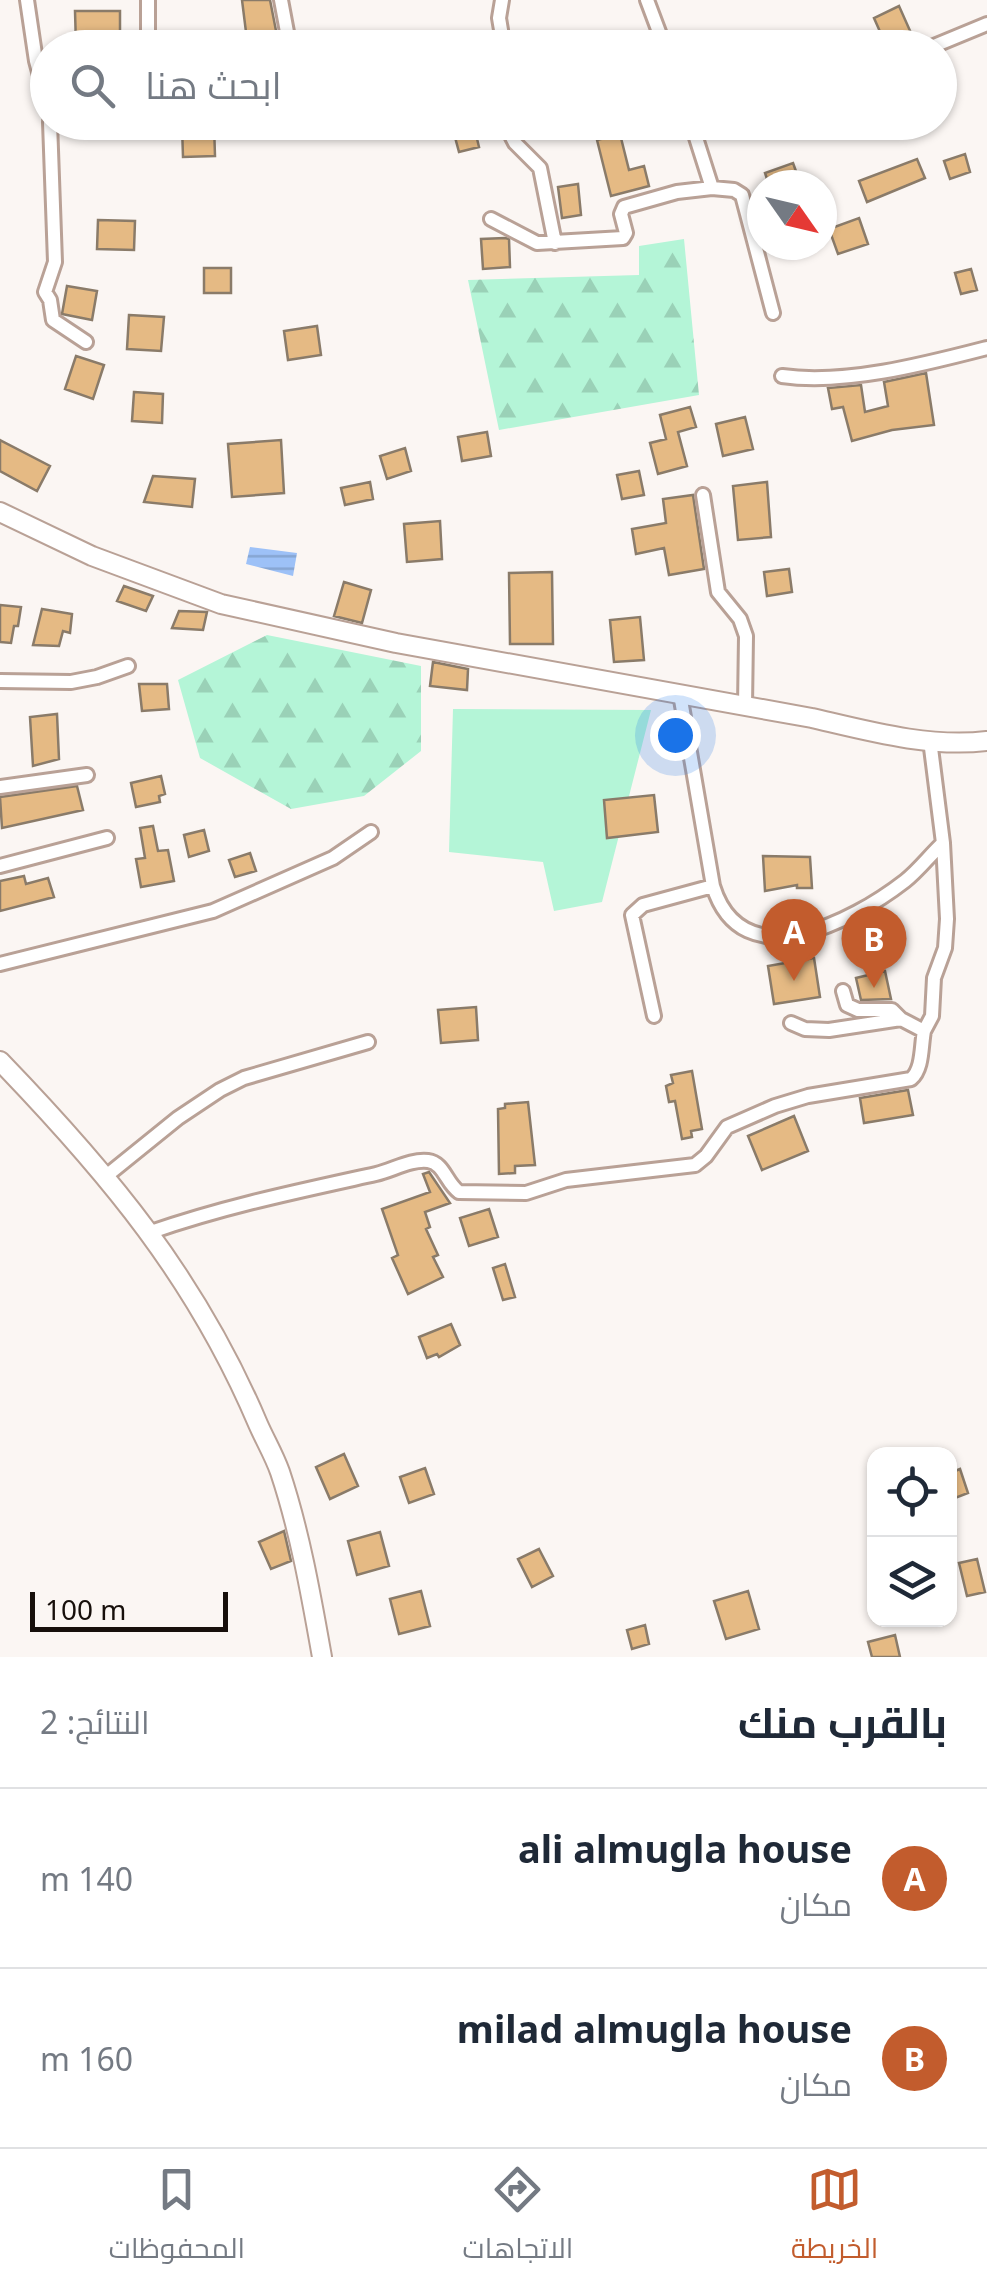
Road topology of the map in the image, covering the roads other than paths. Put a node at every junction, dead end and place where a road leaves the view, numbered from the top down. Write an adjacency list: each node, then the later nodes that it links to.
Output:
1 (26, 0): 7 (street)
2 (148, 0): 8 (street)
3 (281, 0): 9 (street)
4 (502, 0): 10 (street)
5 (648, 0): 11 (street)
6 (987, 24): 12 (street)
7 (31, 30)
8 (148, 30)
9 (287, 30)
10 (502, 30)
11 (659, 30)
12 (957, 36)
13 (51, 140): 20 (street)
14 (513, 140): 18 (street)
15 (696, 140): 16 (street)
16 (712, 188): 18 (street); 19 (street)
17 (491, 219): 18 (street)
18 (554, 243)
19 (773, 313)
20 (86, 342)
21 (987, 348): 22 (street)
22 (782, 376)
23 (703, 495): 28 (street)
24 (0, 512): 27 (street)
25 (128, 666): 26 (street)
26 (0, 681)
27 (680, 694): 28 (street); 37 (street)
28 (744, 706): 29 (street)
29 (930, 740): 30 (street); 35 (street)
30 (987, 741)
31 (87, 774): 32 (street)
32 (0, 787)
33 (372, 832): 38 (street)
34 (107, 838): 36 (street)
35 (943, 843): 37 (street); 43 (street)
36 (0, 866)
37 (712, 886): 40 (street)
38 (0, 964)
39 (843, 991): 41 (street)
40 (654, 1016)
41 (902, 1019): 42 (street); 43 (street)
42 (791, 1023)
43 (924, 1031): 47 (street)
44 (368, 1042): 46 (street)
45 (0, 1061): 46 (street)
46 (106, 1177): 47 (street)
47 (151, 1232): 48 (street)
48 (322, 1657)

